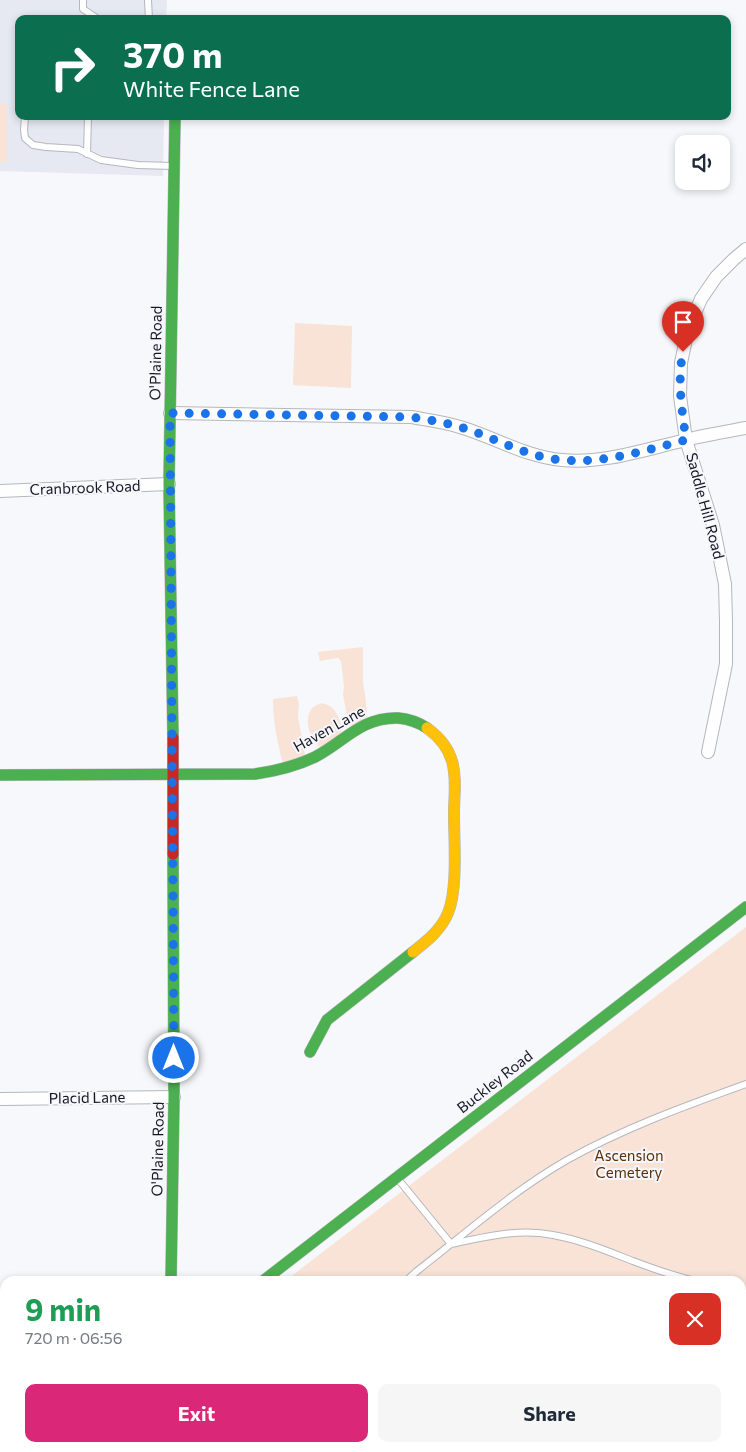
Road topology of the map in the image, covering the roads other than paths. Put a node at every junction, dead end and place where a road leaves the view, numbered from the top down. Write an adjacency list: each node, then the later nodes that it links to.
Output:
1 (83, 0): 3 (lane)
2 (148, 0): 4 (lane)
3 (92, 15)
4 (149, 15)
5 (25, 120): 8 (lane)
6 (88, 120): 8 (lane)
7 (175, 120): 9 (street, O'Plaine Road)
8 (87, 154): 9 (lane)
9 (174, 166): 11 (street, O'Plaine Road)
10 (746, 249): 13 (street, Saddle Hill Road)
11 (170, 413): 13 (street); 14 (street, O'Plaine Road)
12 (746, 428): 13 (street)
13 (686, 440): 16 (street, Saddle Hill Road)
14 (169, 484): 15 (street, Cranbrook Road); 17 (street, O'Plaine Road)
15 (0, 491)
16 (708, 752)
17 (173, 773): 18 (street, Haven Lane); 20 (street, Haven Lane); 22 (street, O'Plaine Road)
18 (0, 775)
19 (746, 907): 24 (street, Buckley Road)
20 (310, 1052)
21 (746, 1084): 25 (lane)
22 (174, 1097): 23 (street, Placid Lane); 26 (street, O'Plaine Road)
23 (0, 1099)
24 (396, 1177): 25 (lane); 27 (street, Buckley Road)
25 (451, 1244): 28 (lane); 29 (lane)
26 (173, 1276)
27 (269, 1276)
28 (412, 1276)
29 (676, 1276)

